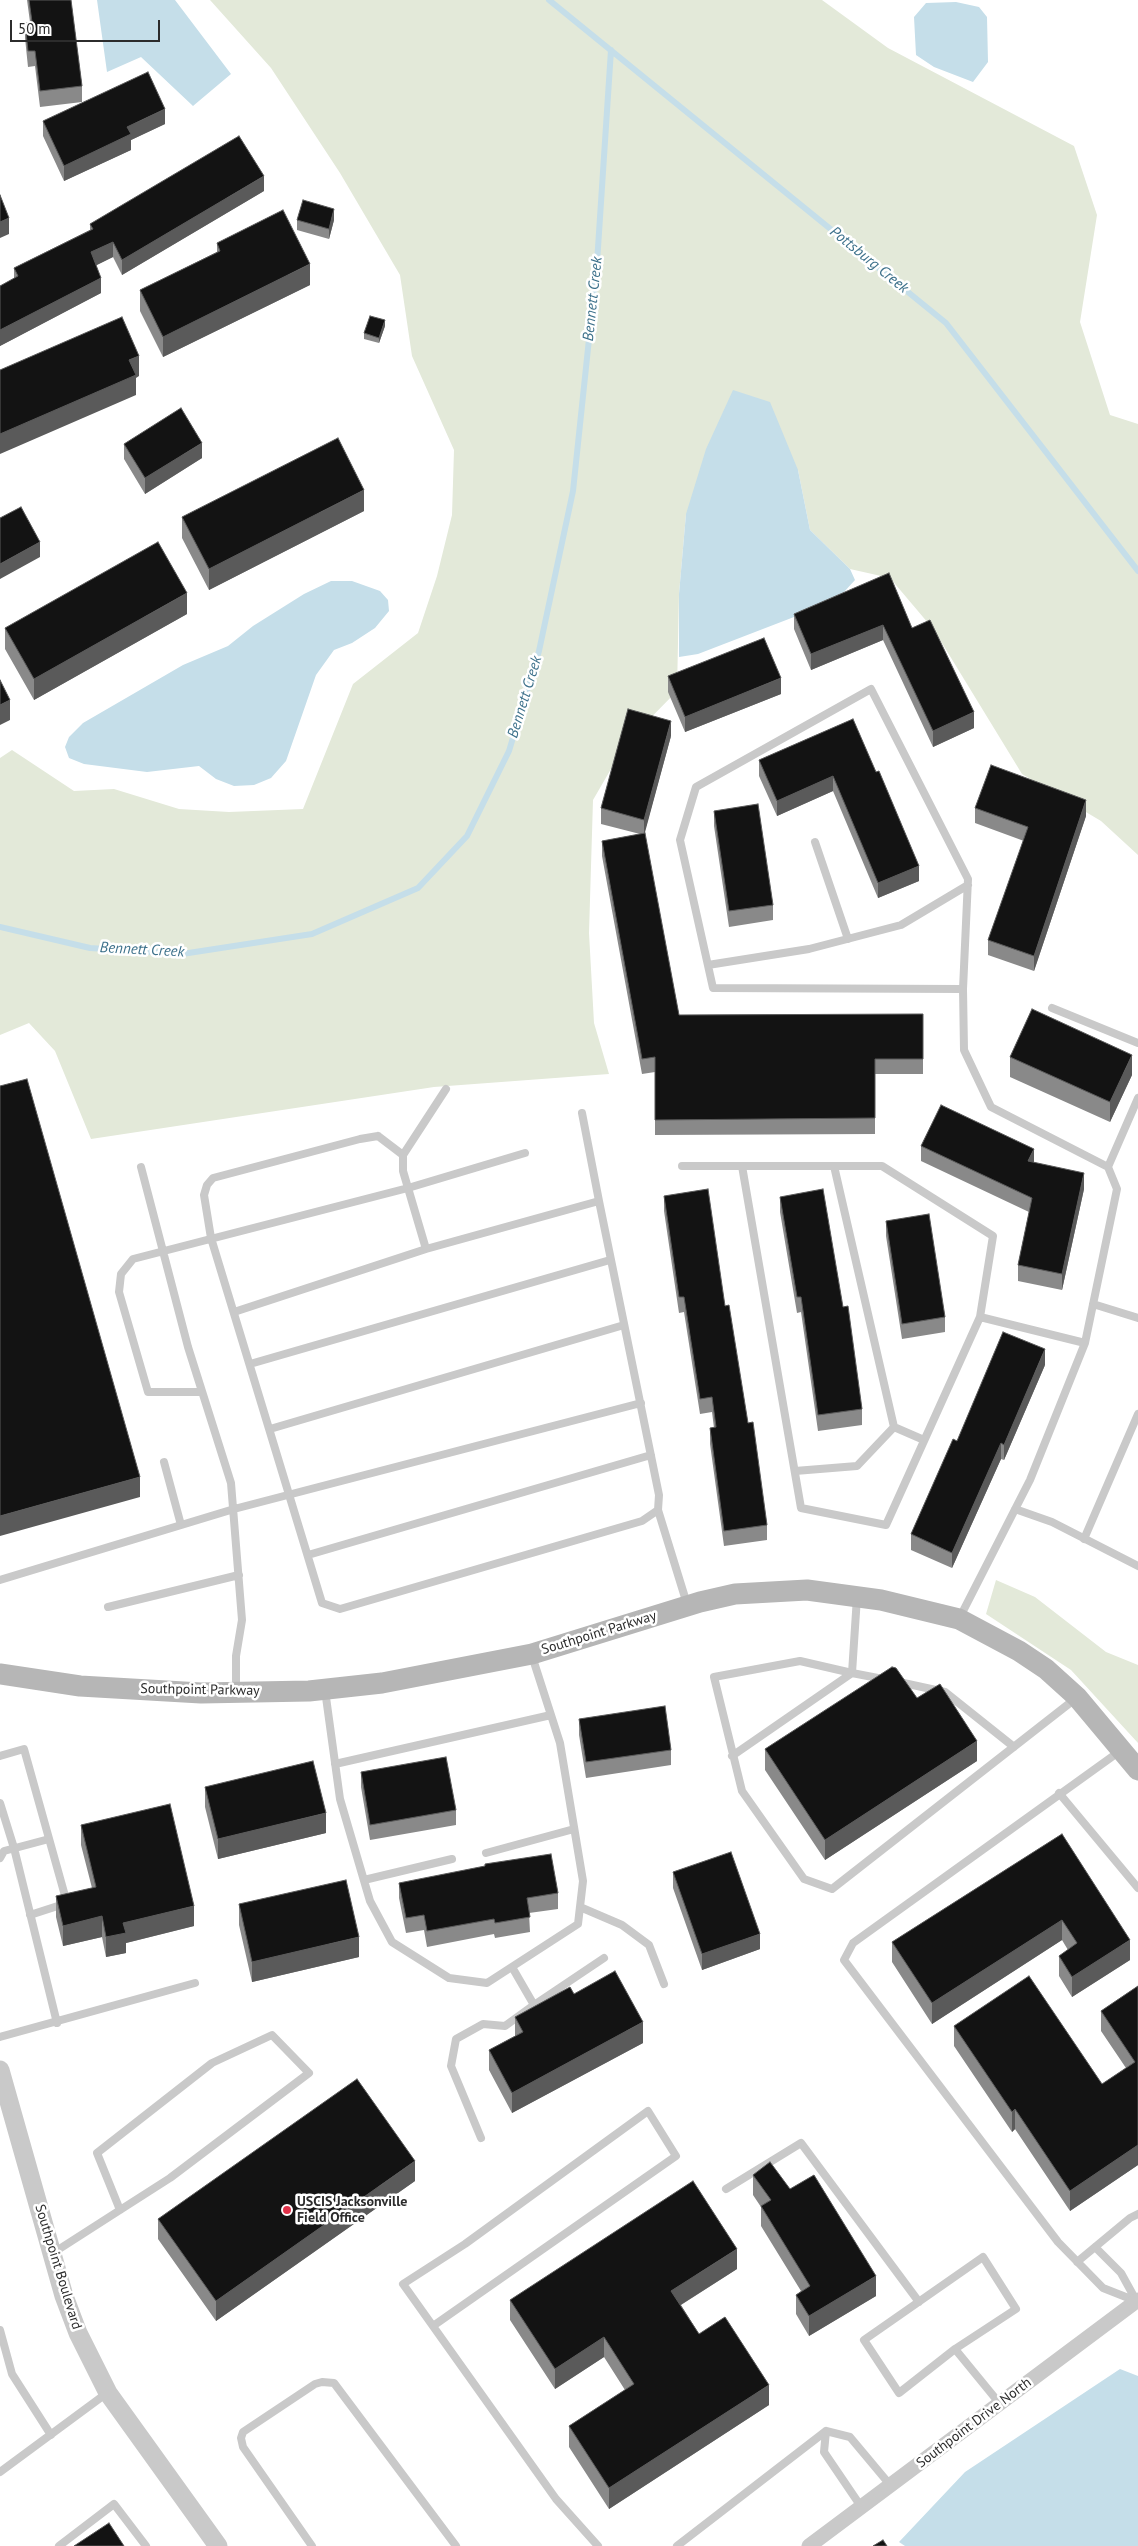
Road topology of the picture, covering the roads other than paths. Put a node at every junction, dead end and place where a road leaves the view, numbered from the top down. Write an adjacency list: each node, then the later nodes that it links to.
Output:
1 (815, 842): 3 (lane)
2 (968, 885): 3 (lane); 4 (lane); 5 (lane)
3 (848, 939): 4 (lane)
4 (708, 965): 5 (lane)
5 (963, 989): 17 (lane)
6 (1052, 1008): 7 (lane)
7 (1138, 1043)
8 (446, 1089): 12 (lane)
9 (1138, 1098): 17 (lane)
10 (582, 1113): 19 (lane)
11 (525, 1153): 18 (lane)
12 (404, 1155): 18 (lane); 20 (lane)
13 (682, 1166): 14 (lane)
14 (742, 1166): 15 (lane); 39 (lane)
15 (834, 1166): 26 (lane); 34 (lane)
16 (141, 1167): 22 (lane)
17 (1108, 1167): 24 (lane)
18 (408, 1188): 20 (lane); 21 (lane)
19 (599, 1201): 21 (lane); 23 (lane)
20 (212, 1238): 22 (lane); 25 (lane)
21 (426, 1248): 25 (lane)
22 (163, 1251): 31 (lane); 31 (lane)
23 (610, 1260): 28 (lane); 30 (lane)
24 (1093, 1304): 27 (lane); 29 (lane)
25 (234, 1312): 30 (lane)
26 (980, 1317): 29 (lane); 36 (lane)
27 (1138, 1318)
28 (624, 1326): 32 (lane); 35 (lane)
29 (1085, 1343): 42 (lane)
30 (250, 1364): 35 (lane)
31 (202, 1392): 41 (lane)
32 (641, 1403): 37 (lane); 40 (lane)
33 (1138, 1414): 45 (lane)
34 (894, 1427): 36 (lane); 39 (lane)
35 (270, 1429): 40 (lane)
36 (924, 1440): 39 (lane)
37 (651, 1455): 43 (lane); 46 (lane)
38 (164, 1462): 44 (lane)
39 (795, 1471)
40 (290, 1494): 41 (lane); 46 (lane)
41 (234, 1509): 44 (lane); 48 (lane)
42 (1015, 1509): 45 (lane); 53 (lane)
43 (658, 1510): 46 (lane); 51 (lane)
44 (181, 1525): 49 (lane)
45 (1084, 1539): 47 (lane)
46 (308, 1555)
47 (1138, 1566)
48 (239, 1575): 52 (lane); 58 (lane)
49 (0, 1580)
50 (857, 1595): 51 (main road, Southpoint Parkway); 53 (main road, Southpoint Parkway); 55 (lane)
51 (687, 1606): 54 (main road, Southpoint Parkway)
52 (108, 1607)
53 (959, 1619): 59 (main road, Southpoint Parkway)
54 (532, 1654): 57 (main road, Southpoint Parkway); 60 (lane)
55 (852, 1673): 61 (lane); 64 (lane); 64 (lane)
56 (0, 1674): 58 (main road, Southpoint Parkway)
57 (324, 1689): 58 (main road, Southpoint Parkway); 65 (lane)
58 (236, 1692)
59 (1077, 1697): 61 (lane); 62 (main road, Southpoint Parkway)
60 (551, 1715): 65 (lane); 69 (lane)
61 (1014, 1746): 64 (lane)
62 (1121, 1750): 66 (main road, Southpoint Parkway); 67 (lane)
63 (0, 1756): 70 (lane)
64 (732, 1756)
65 (335, 1764): 75 (lane)
66 (1138, 1770)
67 (1059, 1794): 76 (lane); 93 (lane)
68 (0, 1803): 71 (lane)
69 (574, 1830): 73 (lane); 77 (lane)
70 (49, 1840): 71 (lane); 78 (lane)
71 (14, 1848): 72 (lane); 78 (lane)
72 (1, 1852)
73 (486, 1853)
74 (452, 1859): 75 (lane)
75 (364, 1880): 80 (lane)
76 (1138, 1888)
77 (580, 1907): 80 (lane); 82 (lane)
78 (30, 1915): 84 (lane)
79 (604, 1958): 83 (lane)
80 (512, 1967): 83 (lane)
81 (195, 1983): 84 (lane)
82 (664, 1984)
83 (534, 2005): 87 (lane)
84 (57, 2023): 85 (lane)
85 (0, 2037)
86 (0, 2070): 92 (street, Southpoint Boulevard)
87 (481, 2138)
88 (726, 2188): 94 (lane)
89 (120, 2210): 89 (lane); 92 (lane)
90 (1138, 2214): 91 (lane)
91 (1095, 2247): 93 (lane); 95 (lane)
92 (52, 2253): 99 (street, Southpoint Boulevard)
93 (1077, 2262): 95 (lane)
94 (919, 2302): 98 (lane); 98 (lane)
95 (1137, 2302): 100 (street, Southpoint Drive North)
96 (433, 2326): 96 (lane); 111 (lane)
97 (0, 2330): 102 (lane)
98 (956, 2349): 100 (lane)
99 (108, 2393): 102 (lane); 108 (street, Southpoint Boulevard)
100 (1000, 2404): 104 (street, Southpoint Drive North)
101 (826, 2431): 104 (lane); 105 (lane); 112 (lane)
102 (51, 2435): 103 (lane)
103 (1, 2470)
104 (891, 2486): 105 (street, Southpoint Drive North)
105 (862, 2508): 113 (street, Southpoint Drive North)
106 (58, 2546): 107 (lane)
107 (146, 2546)
108 (218, 2546)
109 (312, 2546): 110 (lane)
110 (456, 2546)
111 (598, 2546)
112 (677, 2546)
113 (809, 2546)

